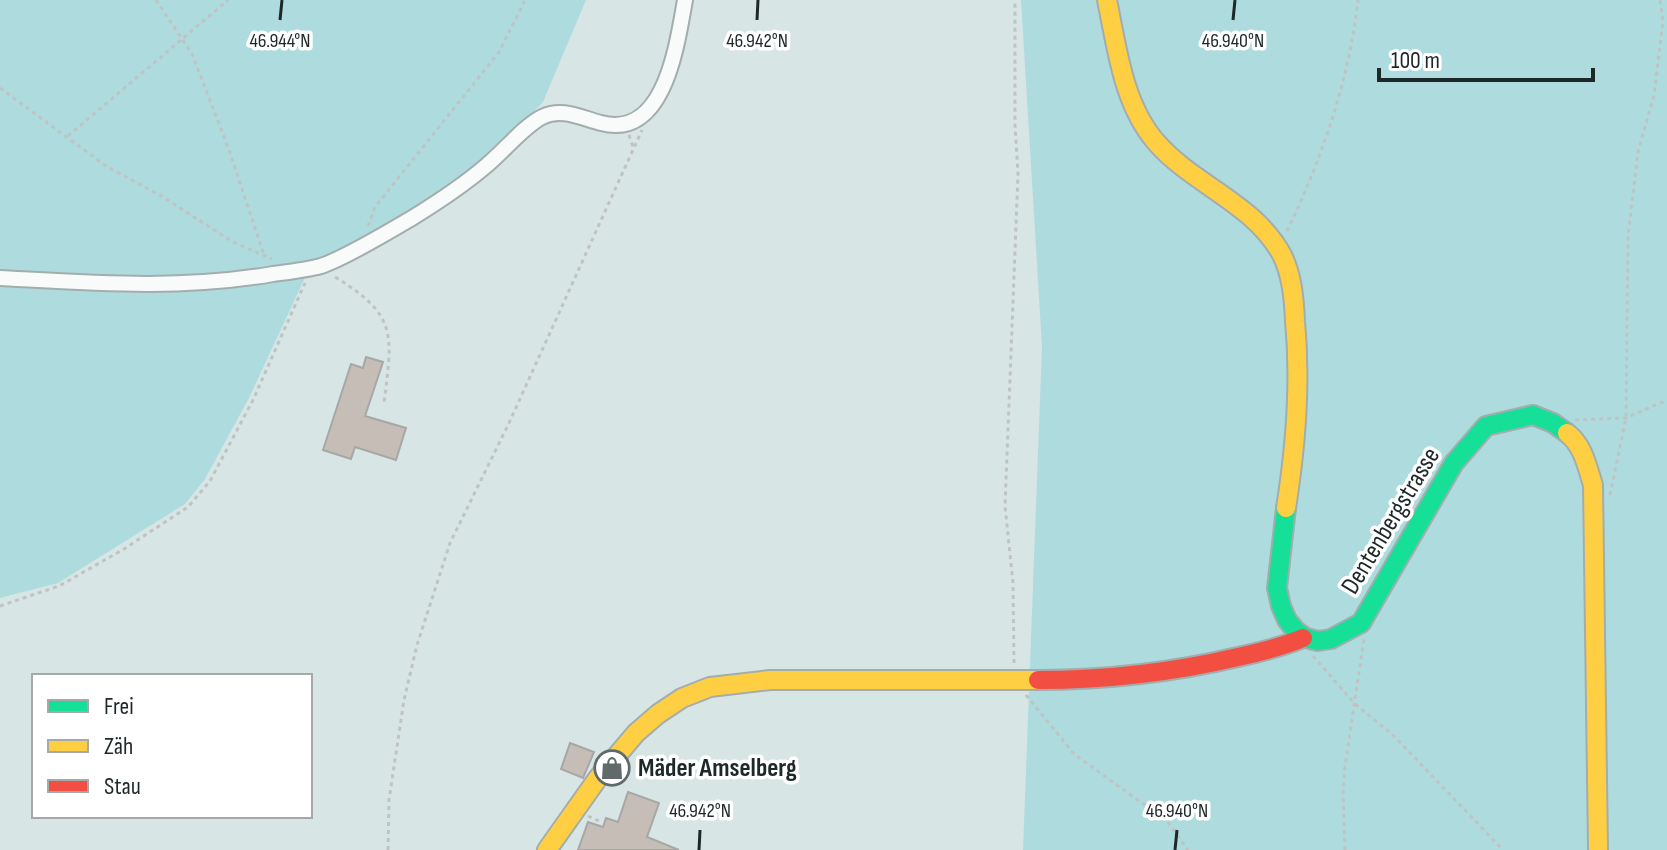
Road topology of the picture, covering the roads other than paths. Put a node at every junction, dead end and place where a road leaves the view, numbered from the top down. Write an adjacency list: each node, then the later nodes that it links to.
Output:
1 (685, 0): 3 (street)
2 (1107, 0): 4 (street)
3 (0, 278)
4 (1303, 638): 5 (street, Dentenbergstrasse); 6 (street, Dentenbergstrasse)
5 (547, 850)
6 (1598, 850)

